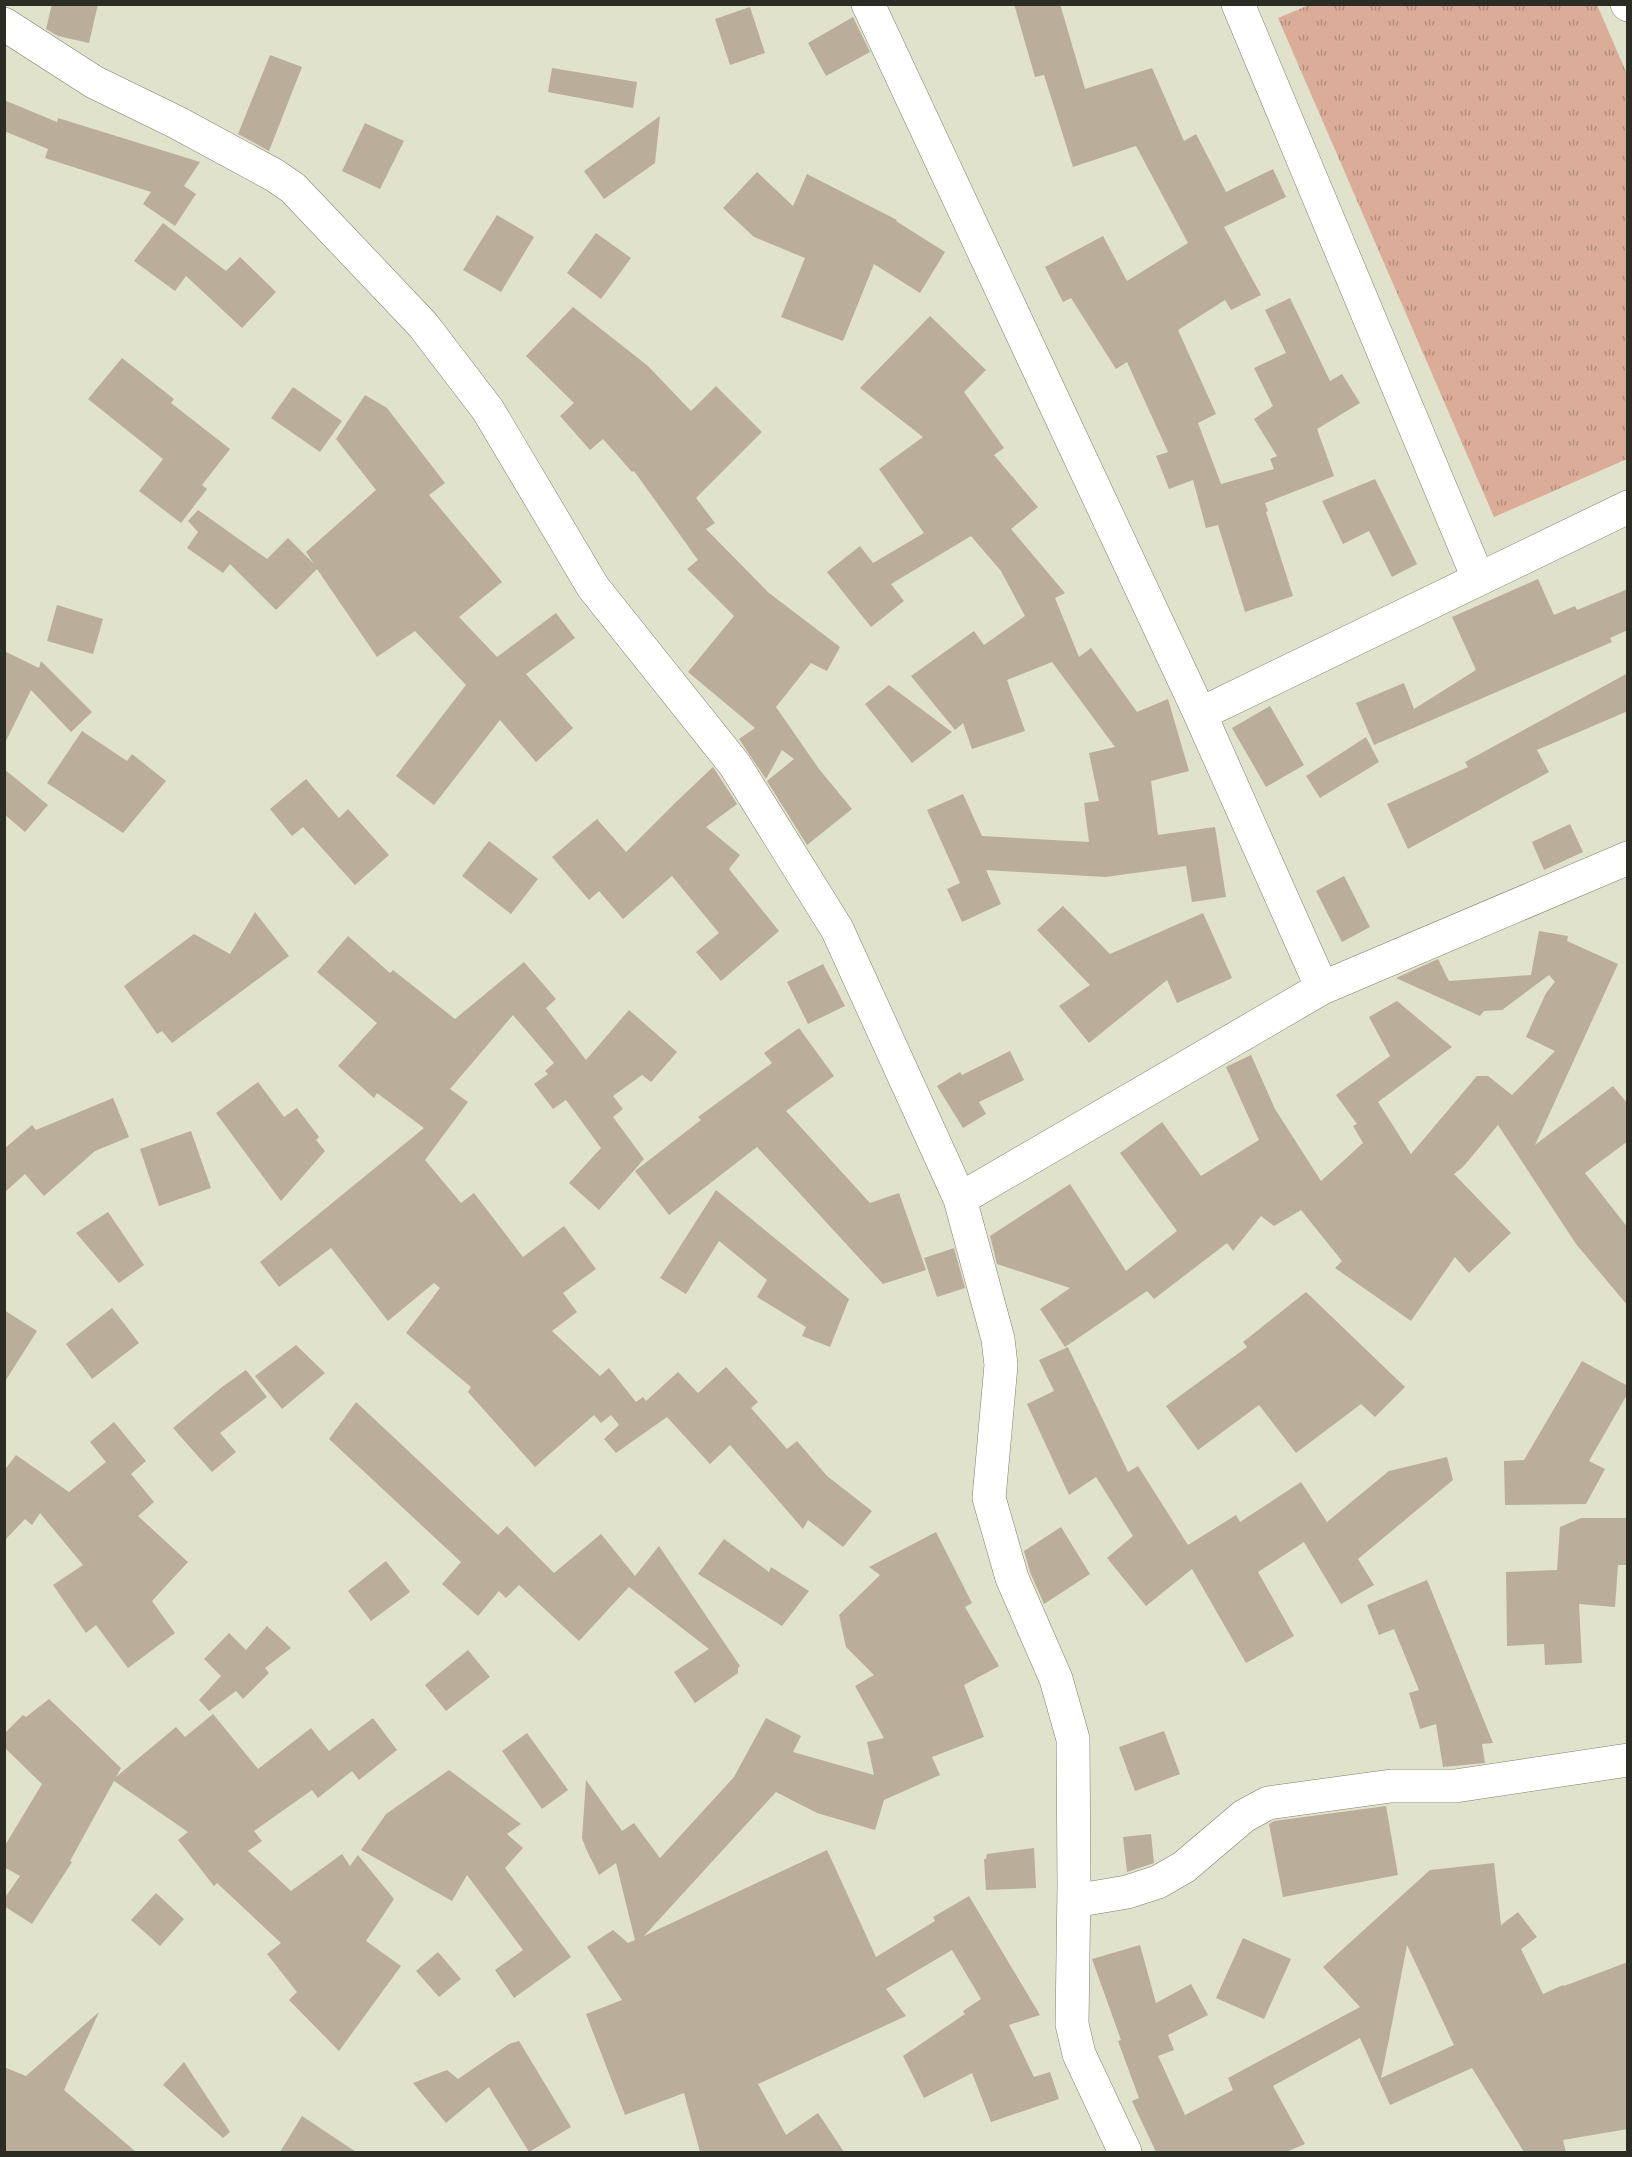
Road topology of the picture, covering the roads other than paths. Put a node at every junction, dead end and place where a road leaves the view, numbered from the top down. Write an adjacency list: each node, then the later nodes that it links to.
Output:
1 (868, 4): 6 (street)
2 (1238, 4): 5 (street)
3 (4, 24): 9 (street)
4 (1628, 507): 5 (street)
5 (1478, 578): 6 (street)
6 (1200, 714): 8 (street)
7 (1628, 858): 8 (street)
8 (1322, 988): 9 (street)
9 (960, 1199): 11 (street)
10 (1628, 1760): 11 (street)
11 (1074, 1901): 12 (street)
12 (1125, 2152)

